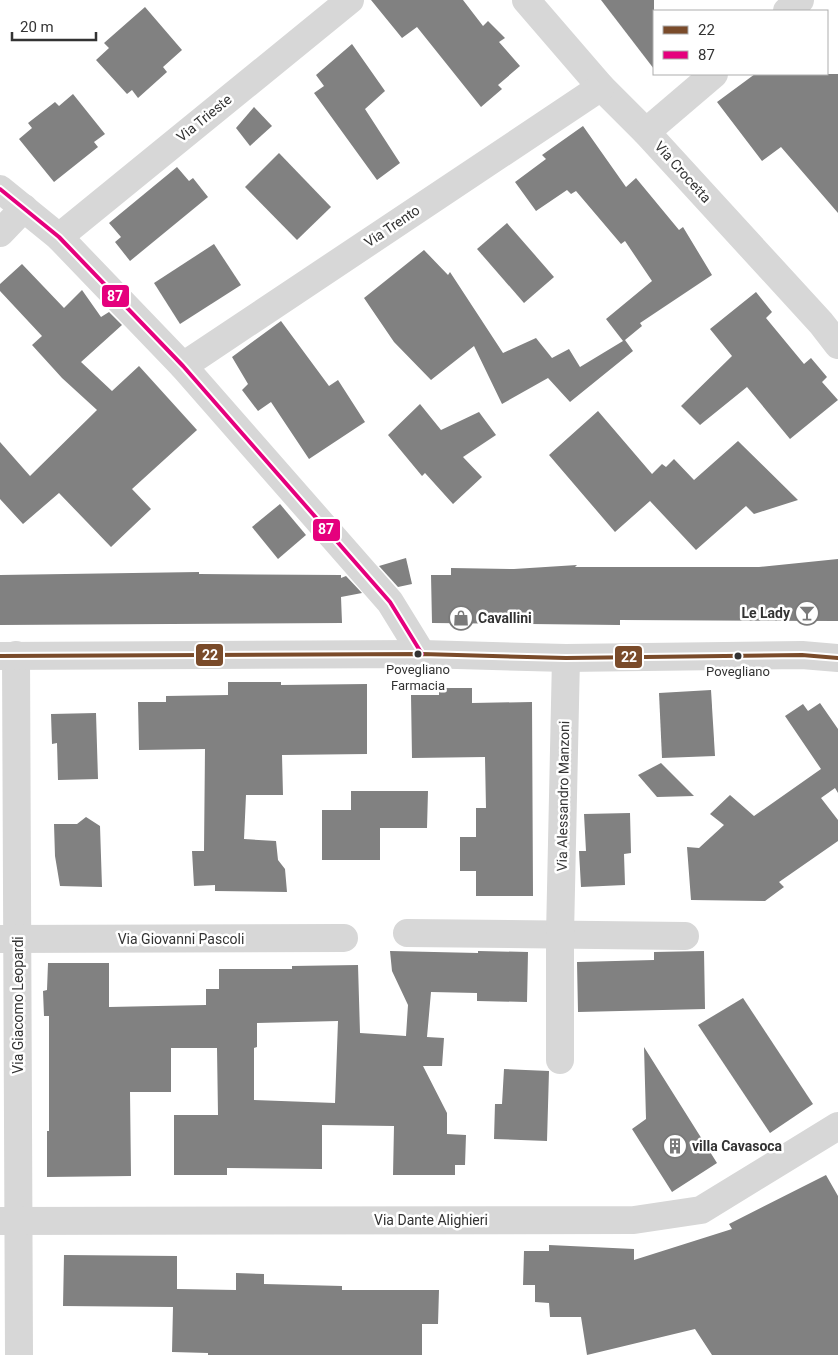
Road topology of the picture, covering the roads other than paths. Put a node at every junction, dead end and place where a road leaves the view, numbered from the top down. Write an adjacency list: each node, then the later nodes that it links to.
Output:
1 (350, 0): 11 (street, Via Trieste)
2 (526, 0): 6 (street, Via Crocetta)
3 (800, 0): 4 (street)
4 (788, 10)
5 (713, 75): 7 (street)
6 (602, 86): 7 (street, Via Crocetta); 14 (street, Via Trento)
7 (646, 132): 12 (street, Via Crocetta)
8 (0, 189): 9 (street)
9 (24, 208): 10 (street); 11 (street)
10 (0, 233)
11 (59, 237): 14 (street)
12 (829, 316): 13 (street, Via Crocetta)
13 (838, 345)
14 (183, 366): 15 (street)
15 (422, 654): 16 (street); 17 (street)
16 (8, 656): 23 (street, Via Giacomo Leopardi)
17 (566, 658): 18 (street); 20 (street, Via Alessandro Manzoni)
18 (838, 658)
19 (408, 933): 20 (street)
20 (560, 935): 21 (street); 24 (street, Via Alessandro Manzoni)
21 (684, 936)
22 (344, 938): 23 (street, Via Giovanni Pascoli)
23 (9, 939): 26 (street, Via Giacomo Leopardi)
24 (560, 1060)
25 (838, 1126): 26 (street, Via Dante Alighieri)
26 (9, 1221): 27 (street, Via Giacomo Leopardi)
27 (19, 1355)

